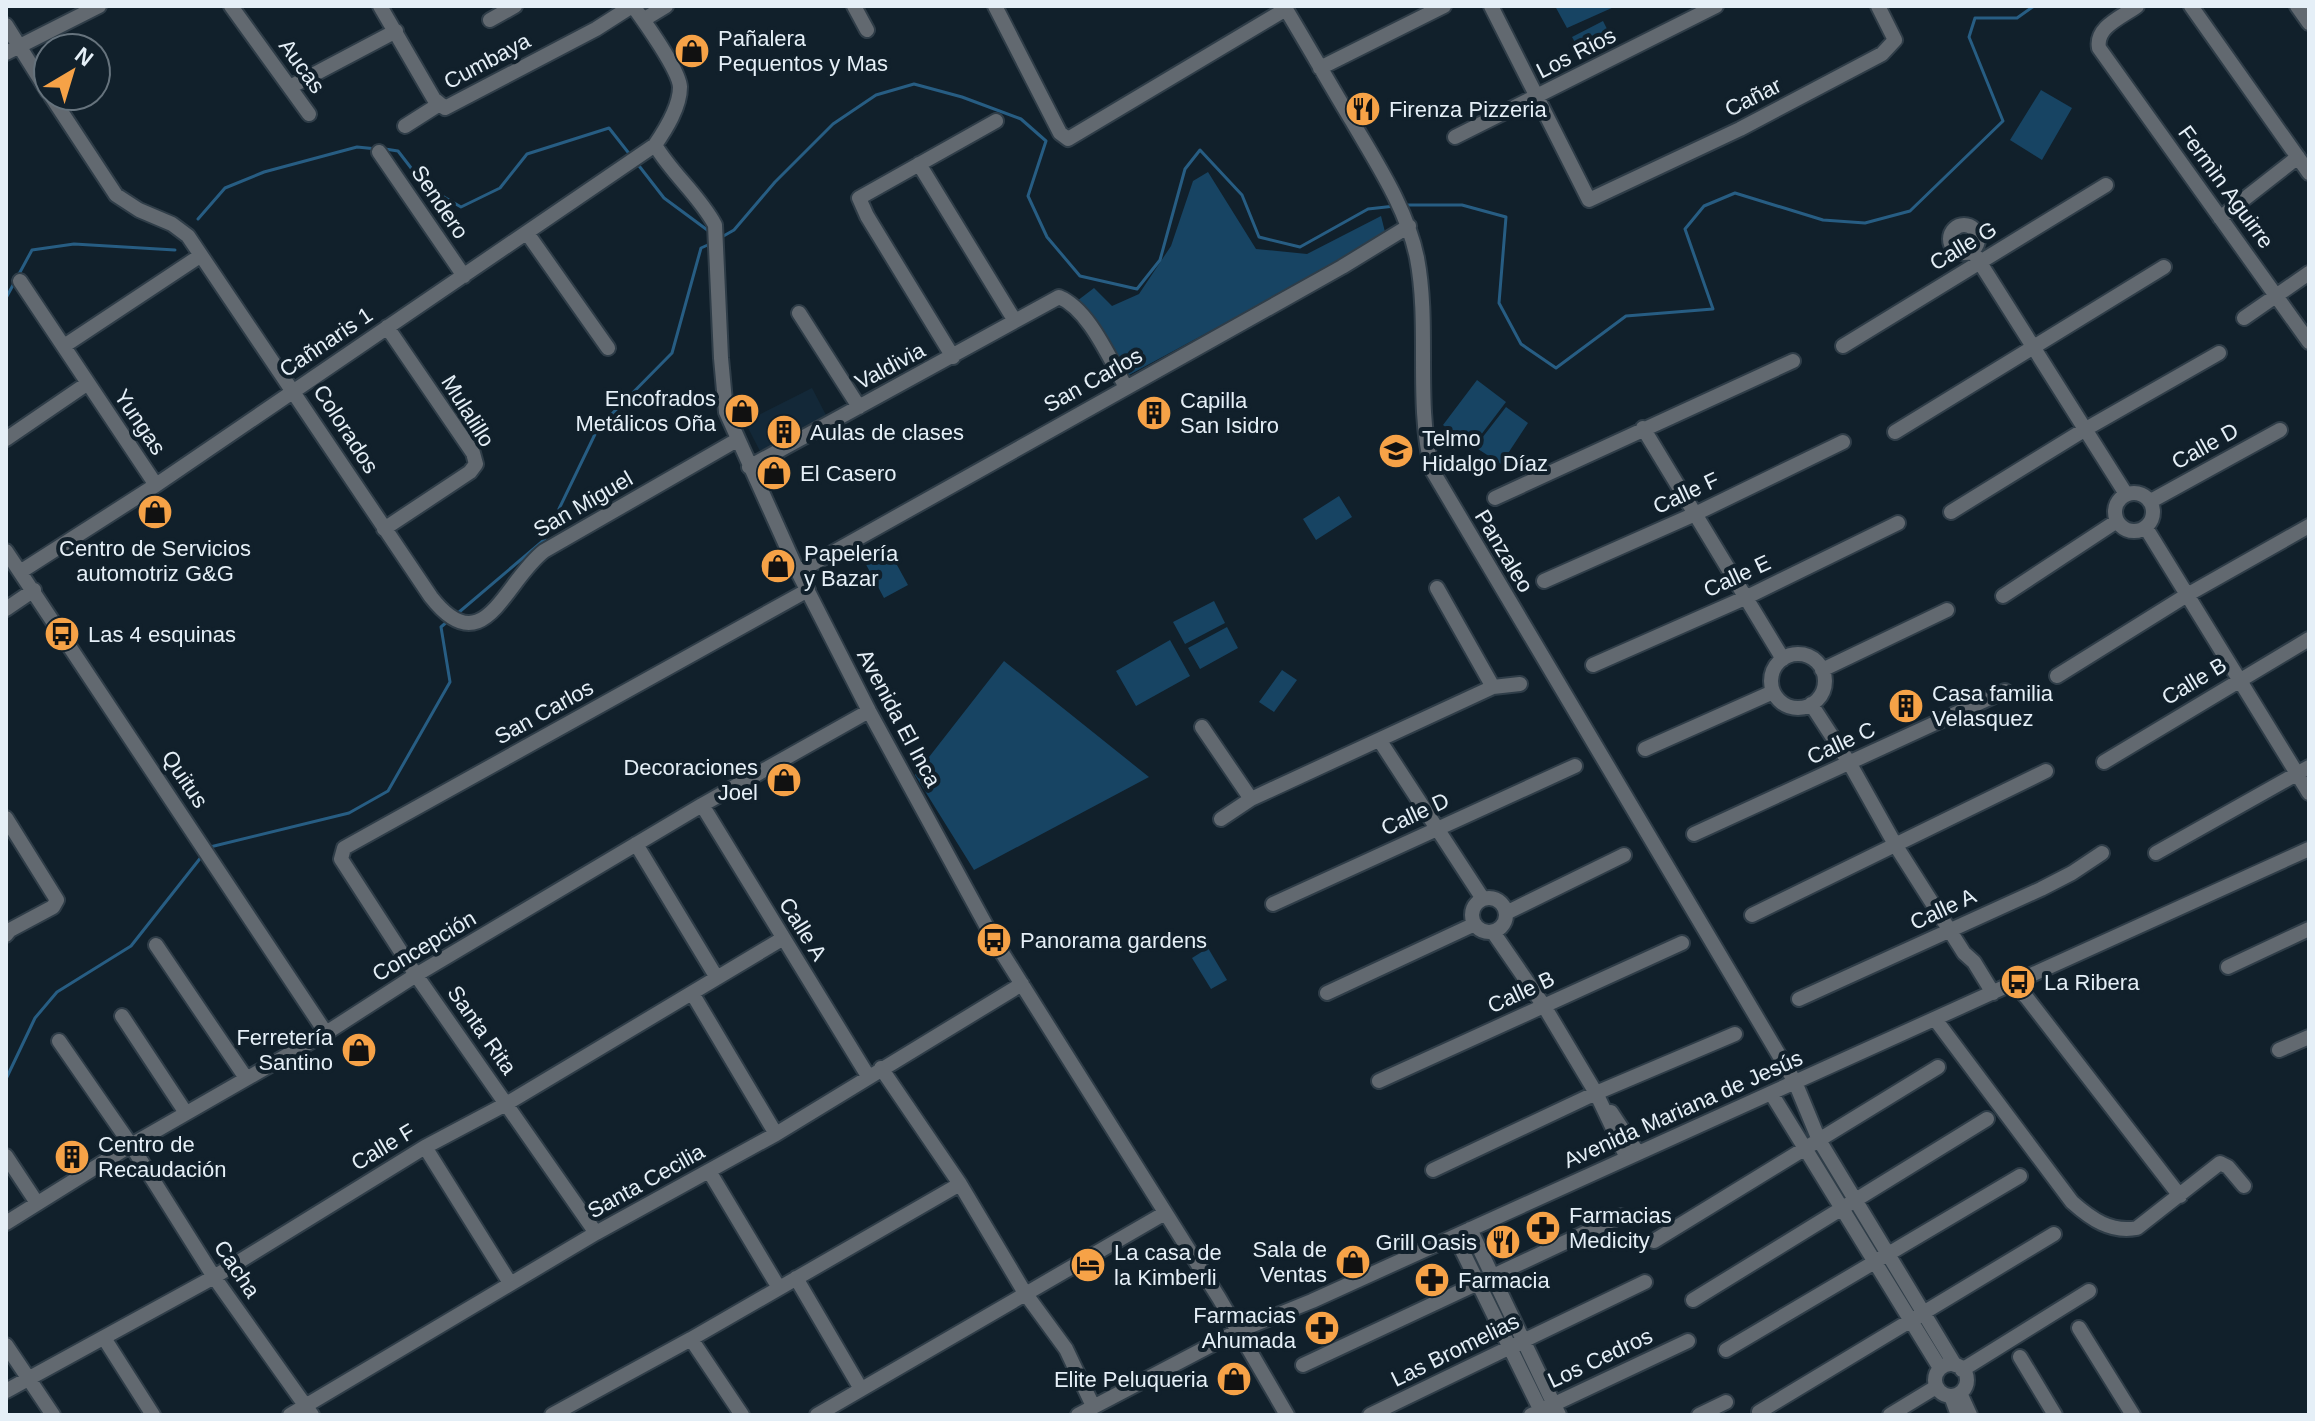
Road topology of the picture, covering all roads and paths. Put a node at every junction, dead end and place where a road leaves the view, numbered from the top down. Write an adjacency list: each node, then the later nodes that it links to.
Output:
1 (99, 6): 23 (street)
2 (231, 6): 26 (street, Aucas)
3 (380, 6): 22 (street)
4 (515, 6): 17 (street)
5 (632, 6): 18 (street); 28 (street, Cumbaya)
6 (666, 6): 18 (street)
7 (854, 6): 21 (street)
8 (995, 6): 15 (street)
9 (1444, 6): 24 (street)
10 (1491, 6): 27 (street)
11 (1716, 6): 27 (street, Los Rios)
12 (1878, 6): 27 (street, Cañar)
13 (2137, 6): 40 (street, Fermìn Aguirre)
14 (2191, 6): 36 (street)
15 (1285, 7): 24 (street, Panzaleo)
16 (2298, 7): 19 (street)
17 (490, 20)
18 (643, 20): 34 (street)
19 (2309, 23)
20 (6, 25): 23 (street)
21 (867, 30)
22 (396, 31): 26 (street); 28 (street)
23 (12, 49): 25 (street)
24 (1320, 68): 41 (street, Panzaleo)
25 (32, 73)
26 (290, 87): 30 (street, Aucas)
27 (1538, 97): 33 (street, Los Rios)
28 (441, 106): 32 (street, Cumbaya)
29 (62, 112): 43 (street, Colorados)
30 (309, 114)
31 (996, 121): 37 (street)
32 (405, 126)
33 (1455, 137)
34 (650, 149): 42 (street, Cañnaris 1); 71 (street, Avenida El Inca)
35 (379, 152): 47 (street, Sendero)
36 (2298, 157): 38 (street); 40 (street)
37 (919, 164): 52 (street); 60 (street)
38 (2309, 173)
39 (2106, 185): 44 (street, Calle G)
40 (2220, 218): 49 (street, Fermìn Aguirre)
41 (1407, 223): 63 (street, San Carlos); 165 (street, Panzaleo)
42 (527, 233): 47 (street, Cañnaris 1); 57 (street)
43 (200, 256): 55 (street); 64 (street, Colorados)
44 (1976, 256): 56 (street, Calle G); 58 (street)
45 (2164, 267): 58 (street)
46 (2309, 273): 49 (street)
47 (464, 276): 53 (street, Cañnaris 1)
48 (20, 281): 55 (street, Yungas)
49 (2277, 295): 51 (street); 54 (street, Fermìn Aguirre)
50 (799, 313): 65 (street)
51 (2244, 318)
52 (1015, 321): 60 (street, Valdivia); 63 (street, Valdivia)
53 (387, 327): 64 (street, Cañnaris 1); 84 (street, Mulalillo)
54 (2309, 342)
55 (64, 346): 62 (street, Yungas)
56 (1843, 346)
57 (608, 348)
58 (2032, 348): 67 (street); 69 (street)
59 (2219, 353): 67 (street)
60 (953, 357): 65 (street, Valdivia)
61 (1793, 361): 66 (street)
62 (88, 383): 70 (street); 74 (street, Yungas)
63 (1126, 387): 87 (street, San Carlos)
64 (294, 390): 74 (street, Cañnaris 1); 84 (street, Colorados)
65 (859, 407): 73 (street, Valdivia)
66 (1643, 428): 76 (street); 79 (street)
67 (2084, 430): 75 (street); 78 (street)
68 (2280, 430): 77 (street, Calle D)
69 (1895, 432)
70 (6, 439)
71 (737, 440): 73 (street, Avenida El Inca); 94 (street, San Miguel)
72 (1843, 442): 79 (street, Calle F)
73 (749, 467): 87 (street, Avenida El Inca)
74 (156, 485): 86 (street, Cañnaris 1)
75 (2126, 494): 77 (street); 80 (street)
76 (1495, 498)
77 (2151, 501): 83 (street)
78 (1951, 512)
79 (1695, 514): 88 (street, Calle F); 95 (street)
80 (2117, 521): 83 (street); 93 (street)
81 (1898, 523): 95 (street, Calle E)
82 (2309, 526): 92 (street)
83 (2146, 528): 92 (street)
84 (384, 529): 94 (street, Colorados)
85 (6, 551): 86 (street, Quitus)
86 (20, 572): 90 (street, Quitus)
87 (798, 572): 91 (street, Avenida El Inca)
88 (1544, 581)
89 (1437, 588): 105 (street)
90 (34, 590): 96 (street); 156 (street, Quitus)
91 (808, 590): 109 (street, Avenida El Inca); 127 (street, San Carlos)
92 (2187, 595): 102 (street); 103 (street)
93 (2003, 596)
94 (431, 597)
95 (1747, 597): 99 (street); 100 (street, Calle E)
96 (6, 609)
97 (1947, 610): 101 (street)
98 (2309, 639): 103 (street, Calle B)
99 (1783, 659): 101 (street); 107 (street)
100 (1593, 665)
101 (1822, 670): 108 (street)
102 (2057, 676)
103 (2238, 679): 113 (street, Calle B); 116 (street)
104 (1520, 684): 105 (street)
105 (1493, 687): 111 (street)
106 (2005, 691): 114 (street, Calle C)
107 (1773, 692): 108 (street); 112 (street)
108 (1811, 704): 114 (street)
109 (869, 711): 120 (street, Concepción); 147 (street, Avenida El Inca)
110 (1202, 727): 119 (street)
111 (1380, 741): 119 (street); 123 (street)
112 (1645, 749)
113 (2104, 762)
114 (1850, 764): 124 (street, Calle C); 126 (street)
115 (1575, 766): 123 (street, Calle D)
116 (2303, 770): 118 (street); 130 (street)
117 (2046, 771): 126 (street)
118 (2309, 795)
119 (1251, 799): 122 (street)
120 (702, 805): 125 (street, Concepción); 141 (street, Calle A)
121 (6, 818): 140 (street)
122 (1221, 819)
123 (1436, 828): 132 (street); 133 (street, Calle D)
124 (1694, 834)
125 (636, 844): 145 (street, Concepción); 146 (street)
126 (1896, 846): 135 (street); 138 (street)
127 (344, 848): 145 (street, Santa Rita)
128 (2309, 849): 148 (street, Avenida Mariana de Jesús)
129 (2102, 853): 138 (street, Calle A)
130 (2156, 853)
131 (1624, 855): 134 (street)
132 (1483, 899): 134 (street); 136 (street)
133 (1273, 904)
134 (1506, 913): 139 (street)
135 (1752, 915)
136 (1475, 924): 139 (street); 150 (street)
137 (2309, 929): 144 (street)
138 (1950, 931): 151 (street); 152 (street, Calle A)
139 (1493, 932): 153 (street)
140 (6, 935)
141 (782, 939): 146 (street, Calle F); 162 (street, Calle A)
142 (1682, 943): 153 (street, Calle B)
143 (156, 945): 163 (street)
144 (2228, 967)
145 (416, 975): 156 (street, Concepción); 168 (street, Santa Rita)
146 (717, 978): 149 (street, Calle F)
147 (1022, 984): 162 (street, Santa Cecilia); 186 (street, Avenida El Inca)
148 (2014, 984): 151 (street, Avenida Mariana de Jesús); 183 (street)
149 (692, 993): 168 (street, Calle F); 171 (street)
150 (1327, 993)
151 (1989, 995): 155 (street, Avenida Mariana de Jesús)
152 (1799, 999)
153 (1544, 1006): 164 (street, Calle B); 166 (street)
154 (122, 1016): 169 (street)
155 (1935, 1019): 165 (street, Avenida Mariana de Jesús); 183 (street)
156 (326, 1033): 163 (street, Concepción)
157 (1735, 1034): 166 (street)
158 (2309, 1037): 160 (street)
159 (59, 1041): 173 (street, Cacha)
160 (2279, 1050)
161 (1938, 1067): 172 (street)
162 (875, 1072): 171 (street, Santa Cecilia); 181 (street, Calle A)
163 (246, 1078): 169 (street, Concepción)
164 (1379, 1081)
165 (1795, 1082): 167 (street, Avenida Mariana de Jesús); 172 (street, Panzaleo)
166 (1596, 1093): 176 (street); 178 (street)
167 (1771, 1093): 175 (street); 176 (street, Avenida Mariana de Jesús)
168 (506, 1104): 174 (street, Calle F); 190 (street, Santa Rita)
169 (186, 1113): 173 (street, Concepción)
170 (1987, 1119): 185 (street)
171 (776, 1134): 179 (street, Santa Cecilia)
172 (1819, 1140): 175 (street); 185 (street, Panzaleo)
173 (131, 1145): 184 (street, Concepción); 197 (street, Cacha)
174 (425, 1147): 197 (street, Calle F); 200 (street)
175 (1805, 1149): 185 (street); 193 (street)
176 (1632, 1155): 189 (street, Avenida Mariana de Jesús)
177 (6, 1156): 184 (street)
178 (1433, 1170)
179 (709, 1171): 190 (street, Santa Cecilia); 202 (street)
180 (2020, 1176): 194 (street)
181 (960, 1184): 198 (street); 204 (street, Calle A)
182 (2244, 1186): 183 (street)
183 (2180, 1196)
184 (37, 1203): 188 (street, Concepción)
185 (1849, 1204): 194 (street); 195 (street); 205 (street)
186 (1165, 1213): 204 (street); 208 (street, Avenida El Inca)
187 (1621, 1216): 196 (street)
188 (6, 1223)
189 (1470, 1229): 192 (street, Avenida Mariana de Jesús); 196 (street)
190 (596, 1233): 200 (street, Santa Cecilia)
191 (2054, 1234): 206 (street)
192 (1455, 1236): 201 (street); 208 (street, Avenida Mariana de Jesús)
193 (1654, 1241)
194 (1890, 1254): 195 (street); 206 (street)
195 (1875, 1262): 206 (street); 214 (street)
196 (1494, 1276): 201 (street); 212 (street)
197 (214, 1277): 209 (street, Calle F); 225 (street, Cacha)
198 (796, 1278): 202 (street); 220 (street)
199 (1645, 1282): 212 (street, Las Bromelias)
200 (510, 1283): 225 (street, Santa Cecilia)
201 (1479, 1283): 212 (street); 216 (street)
202 (779, 1288): 210 (street)
203 (2089, 1291): 217 (street)
204 (1025, 1293): 220 (street); 224 (street, Calle A)
205 (1693, 1300)
206 (1917, 1316): 217 (street); 227 (street)
207 (2079, 1328): 242 (street)
208 (1238, 1331): 224 (street, Avenida Mariana de Jesús); 235 (street, Avenida El Inca)
209 (104, 1338): 218 (street, Calle F); 229 (street)
210 (691, 1339): 231 (street); 232 (street)
211 (1688, 1341): 226 (street, Los Cedros)
212 (1517, 1344): 226 (street); 236 (street, Las Bromelias)
213 (6, 1345): 218 (street)
214 (1726, 1350)
215 (2020, 1357): 241 (street)
216 (1303, 1365)
217 (1953, 1368): 219 (street); 222 (street)
218 (29, 1379): 221 (street, Calle F); 228 (street)
219 (1936, 1387): 222 (street); 238 (street)
220 (861, 1389): 233 (street)
221 (6, 1391)
222 (1956, 1394): 239 (street); 240 (street)
223 (1726, 1402): 237 (street)
224 (1093, 1406): 234 (street, Avenida Mariana de Jesús)
225 (309, 1410): 230 (street, Santa Cecilia)
226 (1546, 1412)
227 (1759, 1412)
228 (53, 1415)
229 (153, 1415)
230 (290, 1415)
231 (552, 1415)
232 (742, 1415)
233 (817, 1415)
234 (1078, 1415)
235 (1287, 1415)
236 (1370, 1415)
237 (1699, 1415)
238 (1890, 1415)
239 (1958, 1415)
240 (1970, 1415)
241 (2055, 1415)
242 (2133, 1415)

